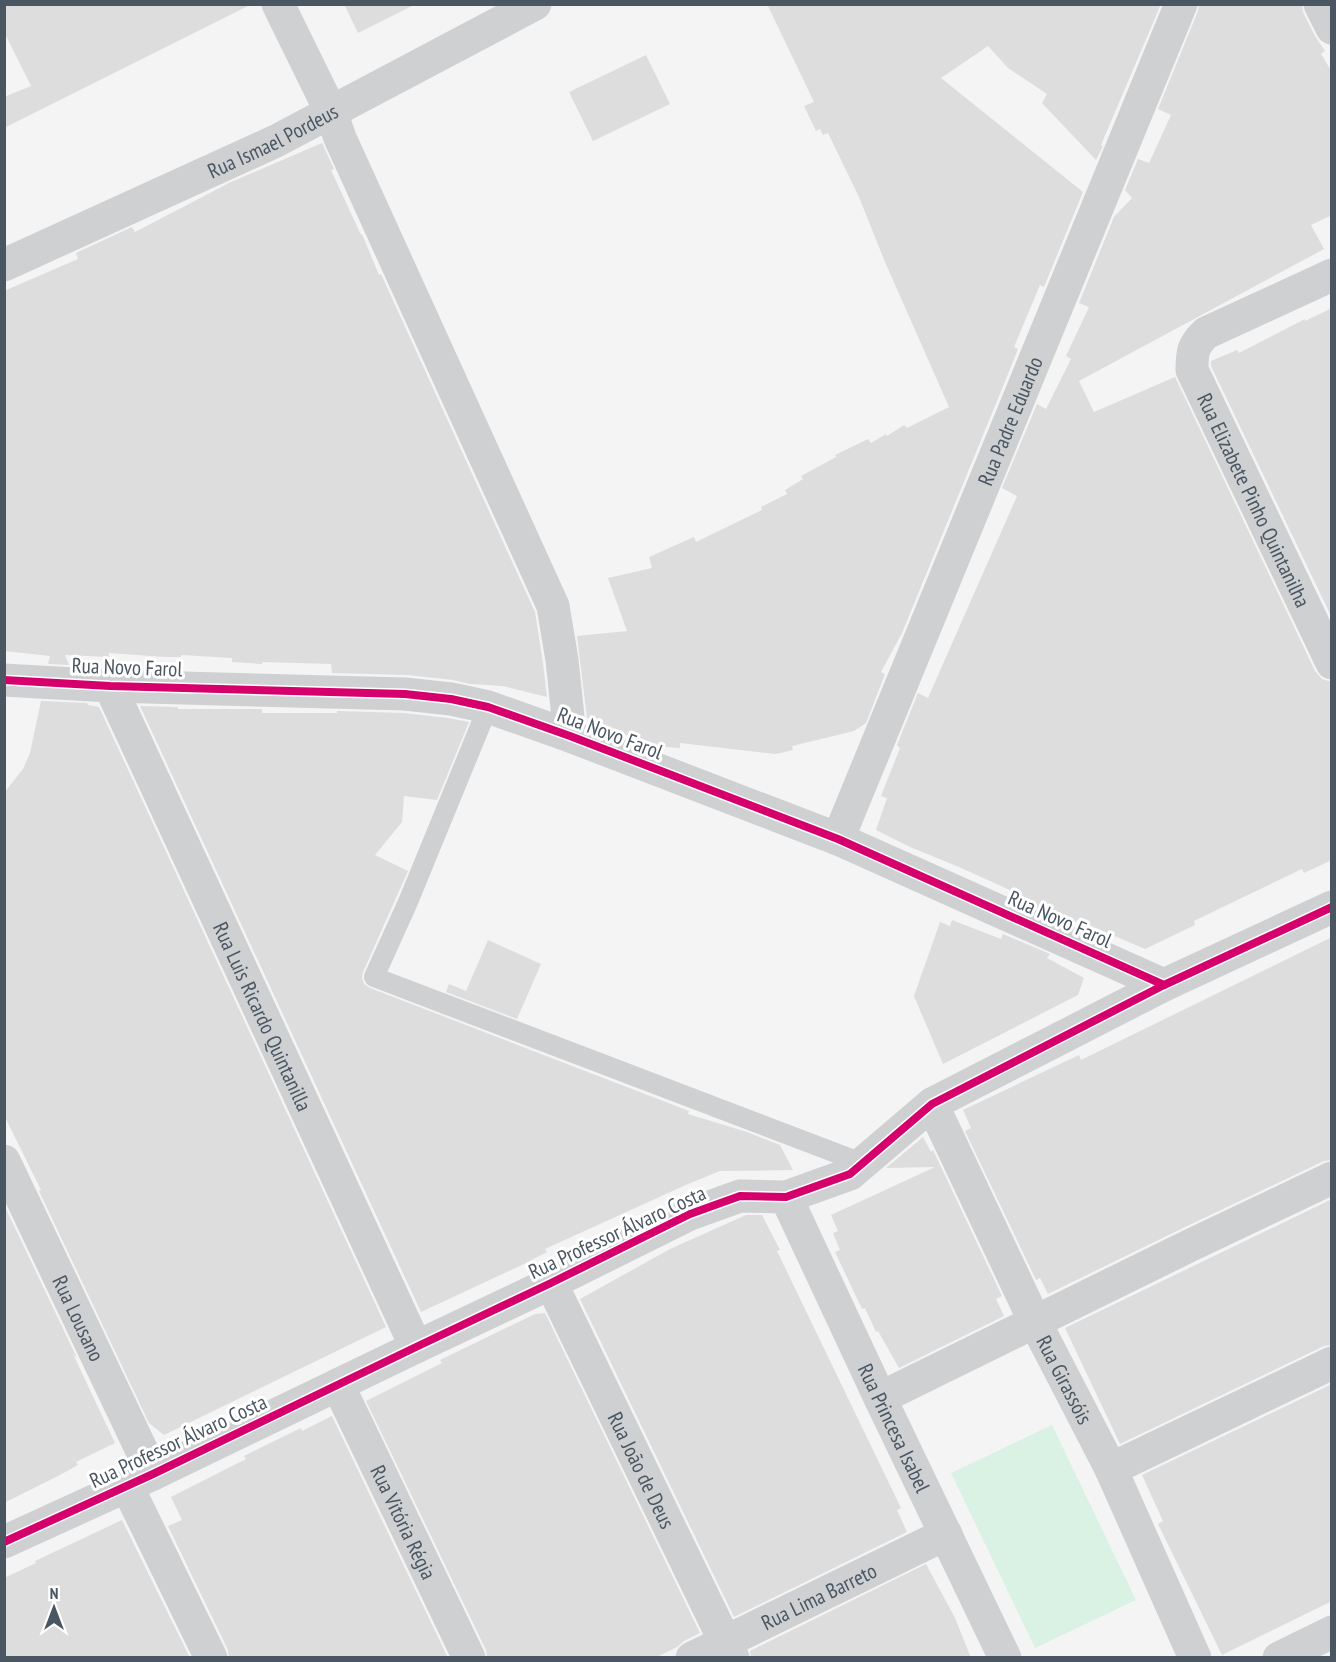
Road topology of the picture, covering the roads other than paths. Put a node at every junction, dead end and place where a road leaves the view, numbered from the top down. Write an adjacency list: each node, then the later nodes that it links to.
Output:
1 (278, 4): 6 (street)
2 (535, 4): 6 (street, Rua Ismael Pordeus)
3 (1181, 4): 14 (street, Rua Padre Eduardo)
4 (1320, 4): 5 (street)
5 (1332, 28)
6 (331, 112): 7 (street, Rua Ismael Pordeus); 13 (street)
7 (4, 265)
8 (1332, 275): 9 (street, Rua Elizabete Pinho Quintanilha)
9 (1332, 663)
10 (4, 680): 11 (street, Rua Novo Farol)
11 (110, 686): 12 (street, Rua Novo Farol); 24 (street, Rua Luis Ricardo Quintanilla)
12 (489, 707): 13 (street, Rua Novo Farol); 19 (lane)
13 (570, 736): 14 (street, Rua Novo Farol)
14 (838, 839): 16 (street, Rua Novo Farol)
15 (1332, 908): 16 (street, Rua Professor Álvaro Costa)
16 (1164, 985): 17 (street, Rua Professor Álvaro Costa)
17 (932, 1104): 19 (street, Rua Professor Álvaro Costa); 23 (street, Rua Girassóis)
18 (4, 1161): 29 (street, Rua Lousano)
19 (862, 1163): 21 (street, Rua Professor Álvaro Costa)
20 (1332, 1178): 23 (street)
21 (786, 1197): 22 (street, Rua Professor Álvaro Costa); 27 (street, Rua Princesa Isabel)
22 (550, 1283): 24 (street, Rua Professor Álvaro Costa); 33 (street, Rua João de Deus)
23 (1035, 1322): 27 (street); 28 (street, Rua Girassóis)
24 (416, 1347): 26 (street, Rua Professor Álvaro Costa)
25 (1332, 1363): 28 (street)
26 (338, 1385): 29 (street, Rua Professor Álvaro Costa); 35 (street, Rua Vitória Régia)
27 (880, 1398): 30 (street, Rua Princesa Isabel)
28 (1111, 1469): 38 (street, Rua Girassóis)
29 (140, 1480): 31 (street, Rua Professor Álvaro Costa); 34 (street, Rua Lousano)
30 (946, 1534): 33 (street, Rua Lima Barreto); 37 (street, Rua Princesa Isabel)
31 (4, 1542)
32 (1332, 1632): 39 (street)
33 (729, 1650): 36 (street, Rua Lima Barreto)
34 (211, 1658)
35 (469, 1658)
36 (692, 1658)
37 (1005, 1658)
38 (1195, 1658)
39 (1279, 1658)

